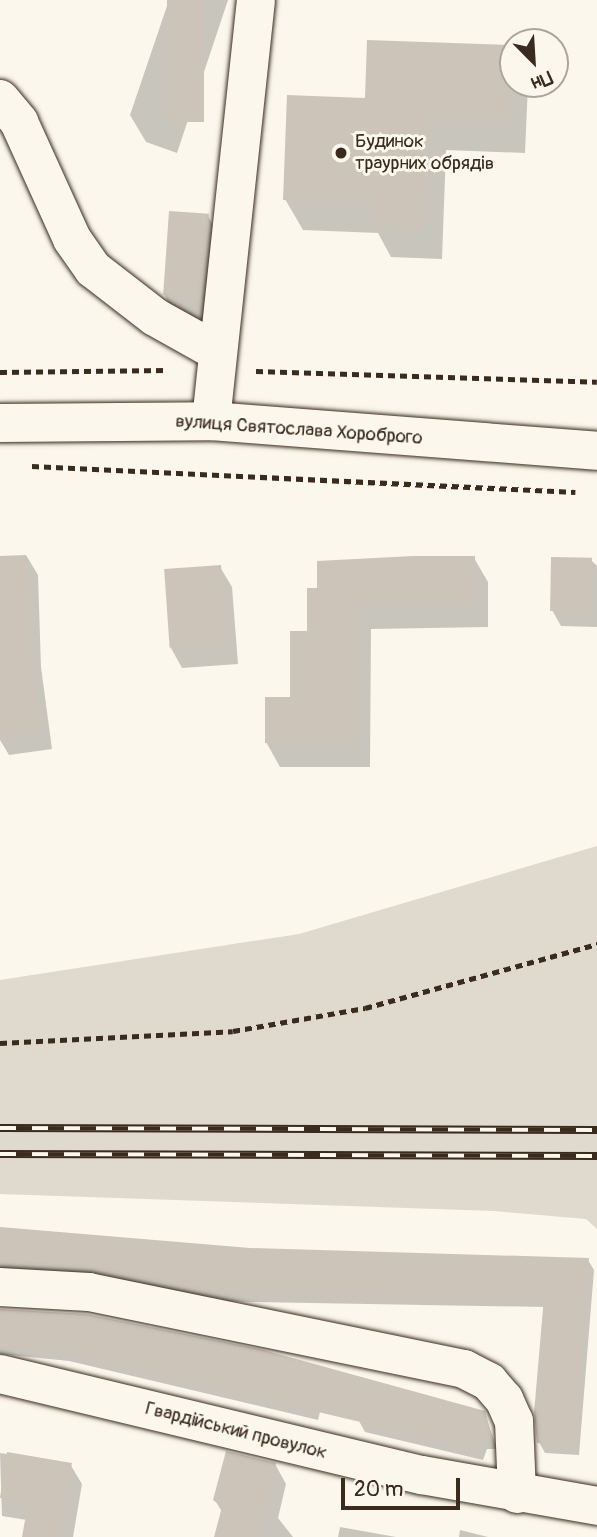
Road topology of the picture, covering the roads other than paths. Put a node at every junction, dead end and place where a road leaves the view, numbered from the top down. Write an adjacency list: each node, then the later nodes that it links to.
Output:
1 (256, 0): 3 (street)
2 (0, 99): 3 (street)
3 (216, 360): 4 (street)
4 (211, 421): 5 (street, вулиця Святослава Хороброго); 6 (street, вулиця Святослава Хороброго)
5 (0, 423)
6 (597, 451)
7 (0, 1287): 9 (street)
8 (0, 1374): 9 (street, Гвардійський провулок)
9 (517, 1494): 10 (street, Гвардійський провулок)
10 (597, 1506)

